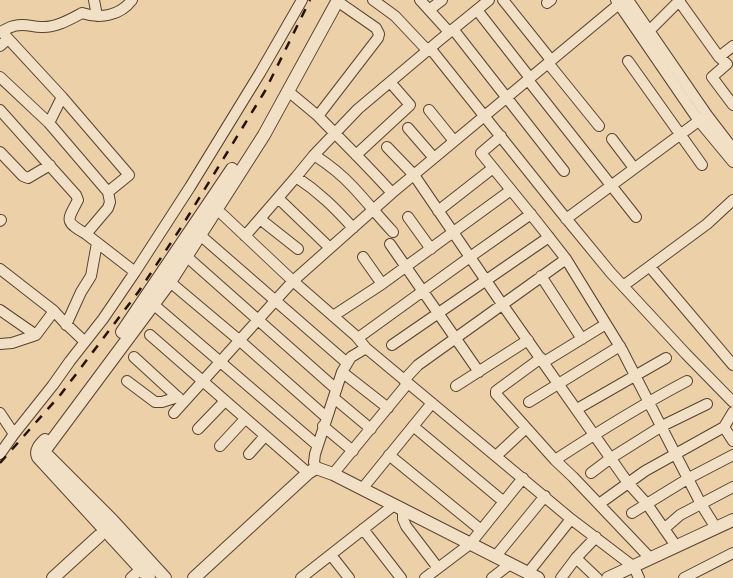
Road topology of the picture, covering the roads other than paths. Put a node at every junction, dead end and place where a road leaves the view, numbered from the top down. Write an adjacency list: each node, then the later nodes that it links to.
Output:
1 (94, 0): 14 (street)
2 (132, 0): 14 (street)
3 (302, 0): 91 (street)
4 (335, 0): 27 (street); 33 (street); 164 (street)
5 (373, 0): 20 (street)
6 (420, 0): 12 (street)
7 (442, 0): 12 (street)
8 (489, 0): 13 (street)
9 (503, 0): 23 (street)
10 (622, 1): 17 (street); 23 (street)
11 (675, 2): 17 (street); 21 (street)
12 (429, 10): 15 (street)
13 (476, 10): 15 (street); 25 (street)
14 (97, 16): 16 (street)
15 (451, 31): 20 (street); 29 (street)
16 (3, 34): 18 (street); 28 (street)
17 (646, 34): 35 (street)
18 (0, 46)
19 (733, 46): 21 (street)
20 (429, 49): 26 (street); 34 (street)
21 (719, 57): 30 (street)
22 (628, 61): 40 (street)
23 (550, 62): 25 (street); 37 (street)
24 (0, 77): 36 (street)
25 (529, 79): 29 (street); 58 (street)
26 (390, 82): 39 (street); 48 (street)
27 (288, 91): 33 (street); 76 (street)
28 (62, 98): 36 (street); 60 (street)
29 (506, 98): 34 (street); 55 (street)
30 (733, 105)
31 (0, 110): 51 (street)
32 (428, 110): 43 (street)
33 (318, 116): 39 (street)
34 (484, 116): 41 (street); 43 (street)
35 (703, 118): 40 (street); 45 (street); 50 (street)
36 (49, 123): 60 (street)
37 (599, 126)
38 (408, 128): 49 (street)
39 (335, 134): 47 (street); 48 (street)
40 (680, 134): 52 (street); 54 (street)
41 (501, 136): 53 (street); 71 (street)
42 (612, 139): 54 (street)
43 (454, 141): 49 (street)
44 (387, 147): 56 (street)
45 (733, 149)
46 (0, 152): 51 (street)
47 (314, 155): 57 (street); 64 (street)
48 (356, 155): 61 (street)
49 (434, 158): 56 (street)
50 (733, 162)
51 (50, 165): 75 (street)
52 (702, 165)
53 (493, 168): 59 (street); 65 (street)
54 (634, 168): 58 (street)
55 (564, 171)
56 (414, 175): 61 (street); 65 (street)
57 (296, 177): 62 (street); 72 (street)
58 (611, 185): 69 (street); 71 (street)
59 (512, 190): 67 (street); 74 (street)
60 (108, 192): 75 (street)
61 (392, 193): 64 (street)
62 (278, 198): 70 (street); 81 (street)
63 (733, 200): 89 (street)
64 (372, 210): 72 (street); 73 (street)
65 (438, 211): 74 (street)
66 (222, 214): 77 (street)
67 (531, 214): 78 (street); 86 (street)
68 (408, 217): 83 (street)
69 (636, 217)
70 (260, 219): 77 (street); 82 (street)
71 (566, 219): 97 (street)
72 (353, 228): 81 (street)
73 (393, 232)
74 (453, 233): 83 (street); 86 (street)
75 (86, 234): 79 (street)
76 (200, 235): 84 (street); 99 (street)
77 (245, 236): 93 (street)
78 (549, 237): 87 (street); 94 (street)
79 (97, 243): 91 (street); 108 (street)
80 (390, 244): 88 (street)
81 (330, 248): 93 (street)
82 (298, 249)
83 (431, 249): 88 (street)
84 (186, 256): 95 (street); 106 (street)
85 (362, 256): 96 (street)
86 (470, 257): 94 (street); 98 (street)
87 (566, 258): 92 (street); 107 (street)
88 (405, 267): 96 (street); 98 (street)
89 (650, 267): 97 (street); 125 (street)
90 (0, 269): 103 (street)
91 (135, 272): 116 (street)
92 (541, 276): 101 (street); 113 (street)
93 (293, 280): 99 (street); 105 (street)
94 (486, 280): 101 (street); 104 (street)
95 (170, 282): 100 (street); 114 (street)
96 (382, 284): 105 (street)
97 (623, 286): 140 (street)
98 (422, 291): 104 (street); 111 (street)
99 (276, 300): 106 (street); 126 (street)
100 (153, 304): 124 (street); 164 (street)
101 (502, 304): 112 (street); 115 (street)
102 (0, 310): 109 (street)
103 (54, 311): 108 (street); 109 (street)
104 (438, 314): 112 (street); 118 (street)
105 (333, 316): 111 (street)
106 (257, 320): 114 (street); 135 (street)
107 (606, 324): 113 (street); 119 (street)
108 (66, 325): 116 (street)
109 (36, 335): 117 (street)
110 (150, 336): 132 (street)
111 (358, 338): 120 (street)
112 (455, 338): 127 (street); 130 (street)
113 (582, 339): 123 (street)
114 (240, 340): 124 (street); 149 (street)
115 (528, 340): 123 (street); 127 (street)
116 (85, 342): 156 (street)
117 (0, 344)
118 (392, 345)
119 (620, 346): 128 (street); 133 (street)
120 (366, 348): 126 (street); 130 (street)
121 (134, 357): 136 (street)
122 (666, 358): 128 (street)
123 (542, 360): 133 (street); 153 (street)
124 (220, 361): 132 (street); 160 (street)
125 (733, 365)
126 (344, 367): 135 (street); 143 (street)
127 (479, 372): 134 (street)
128 (635, 375): 138 (street); 144 (street)
129 (127, 381): 136 (street)
130 (406, 381): 141 (street); 143 (street)
131 (686, 381): 138 (street)
132 (202, 382): 136 (street); 137 (street)
133 (559, 383): 139 (street); 144 (street)
134 (456, 386)
135 (335, 394): 149 (street); 155 (street)
136 (181, 400): 147 (street)
137 (225, 401): 148 (street); 154 (street)
138 (648, 401): 151 (street); 157 (street)
139 (529, 402)
140 (733, 402)
141 (432, 403): 150 (street); 169 (street)
142 (707, 404): 151 (street)
143 (388, 408): 155 (street)
144 (577, 409): 157 (street)
145 (733, 412): 152 (street)
146 (0, 413): 156 (street)
147 (174, 413)
148 (245, 418): 158 (street); 161 (street)
149 (325, 422): 160 (street); 162 (street)
150 (412, 426): 168 (street); 181 (street)
151 (662, 426): 165 (street); 170 (street)
152 (724, 426): 159 (street); 165 (street)
153 (526, 428): 169 (street); 171 (street)
154 (198, 429)
155 (371, 429): 162 (street)
156 (14, 434): 163 (street)
157 (595, 434): 170 (street); 171 (street)
158 (265, 436): 166 (street); 172 (street)
159 (733, 441)
160 (317, 445): 172 (street)
161 (220, 446)
162 (353, 451): 174 (street)
163 (1, 452)
164 (42, 452): 190 (street)
165 (676, 453): 176 (street); 177 (street)
166 (250, 454)
167 (733, 454): 176 (street)
168 (389, 455): 179 (street); 193 (street)
169 (496, 456): 175 (street)
170 (612, 458): 173 (street); 177 (street)
171 (555, 460): 182 (street)
172 (312, 471): 174 (street); 210 (street)
173 (591, 473)
174 (334, 474): 179 (street)
175 (523, 478): 180 (street); 181 (street)
176 (688, 478): 183 (street); 184 (street)
177 (628, 483): 182 (street); 183 (street)
178 (733, 487): 184 (street)
179 (362, 489): 185 (street)
180 (545, 496): 187 (street); 199 (street)
181 (504, 502): 193 (street)
182 (600, 504): 201 (street)
183 (646, 504): 186 (street); 192 (street)
184 (701, 504): 189 (street); 192 (street)
185 (398, 507): 191 (street); 195 (street); 203 (street)
186 (632, 513)
187 (571, 518): 194 (street); 206 (street)
188 (733, 520): 189 (street)
189 (716, 528): 196 (street)
190 (108, 529): 205 (street); 207 (street); 209 (street)
191 (362, 529): 198 (street); 213 (street)
192 (664, 529): 196 (street)
193 (481, 530): 195 (street)
194 (596, 537): 200 (street); 204 (street)
195 (470, 544): 199 (street); 203 (street)
196 (676, 546): 201 (street)
197 (733, 553): 219 (street)
198 (331, 554): 211 (street); 212 (street)
199 (495, 556): 202 (street)
200 (576, 558): 216 (street); 217 (street)
201 (650, 558): 204 (street)
202 (510, 564): 206 (street); 215 (street)
203 (438, 568): 214 (street)
204 (636, 572): 218 (street)
205 (145, 573): 208 (street)
206 (533, 575)
207 (53, 578)
208 (131, 578)
209 (164, 578)
210 (194, 578)
211 (301, 578)
212 (350, 578)
213 (401, 578)
214 (425, 578)
215 (492, 578)
216 (561, 578)
217 (596, 578)
218 (608, 578)
219 (684, 578)

